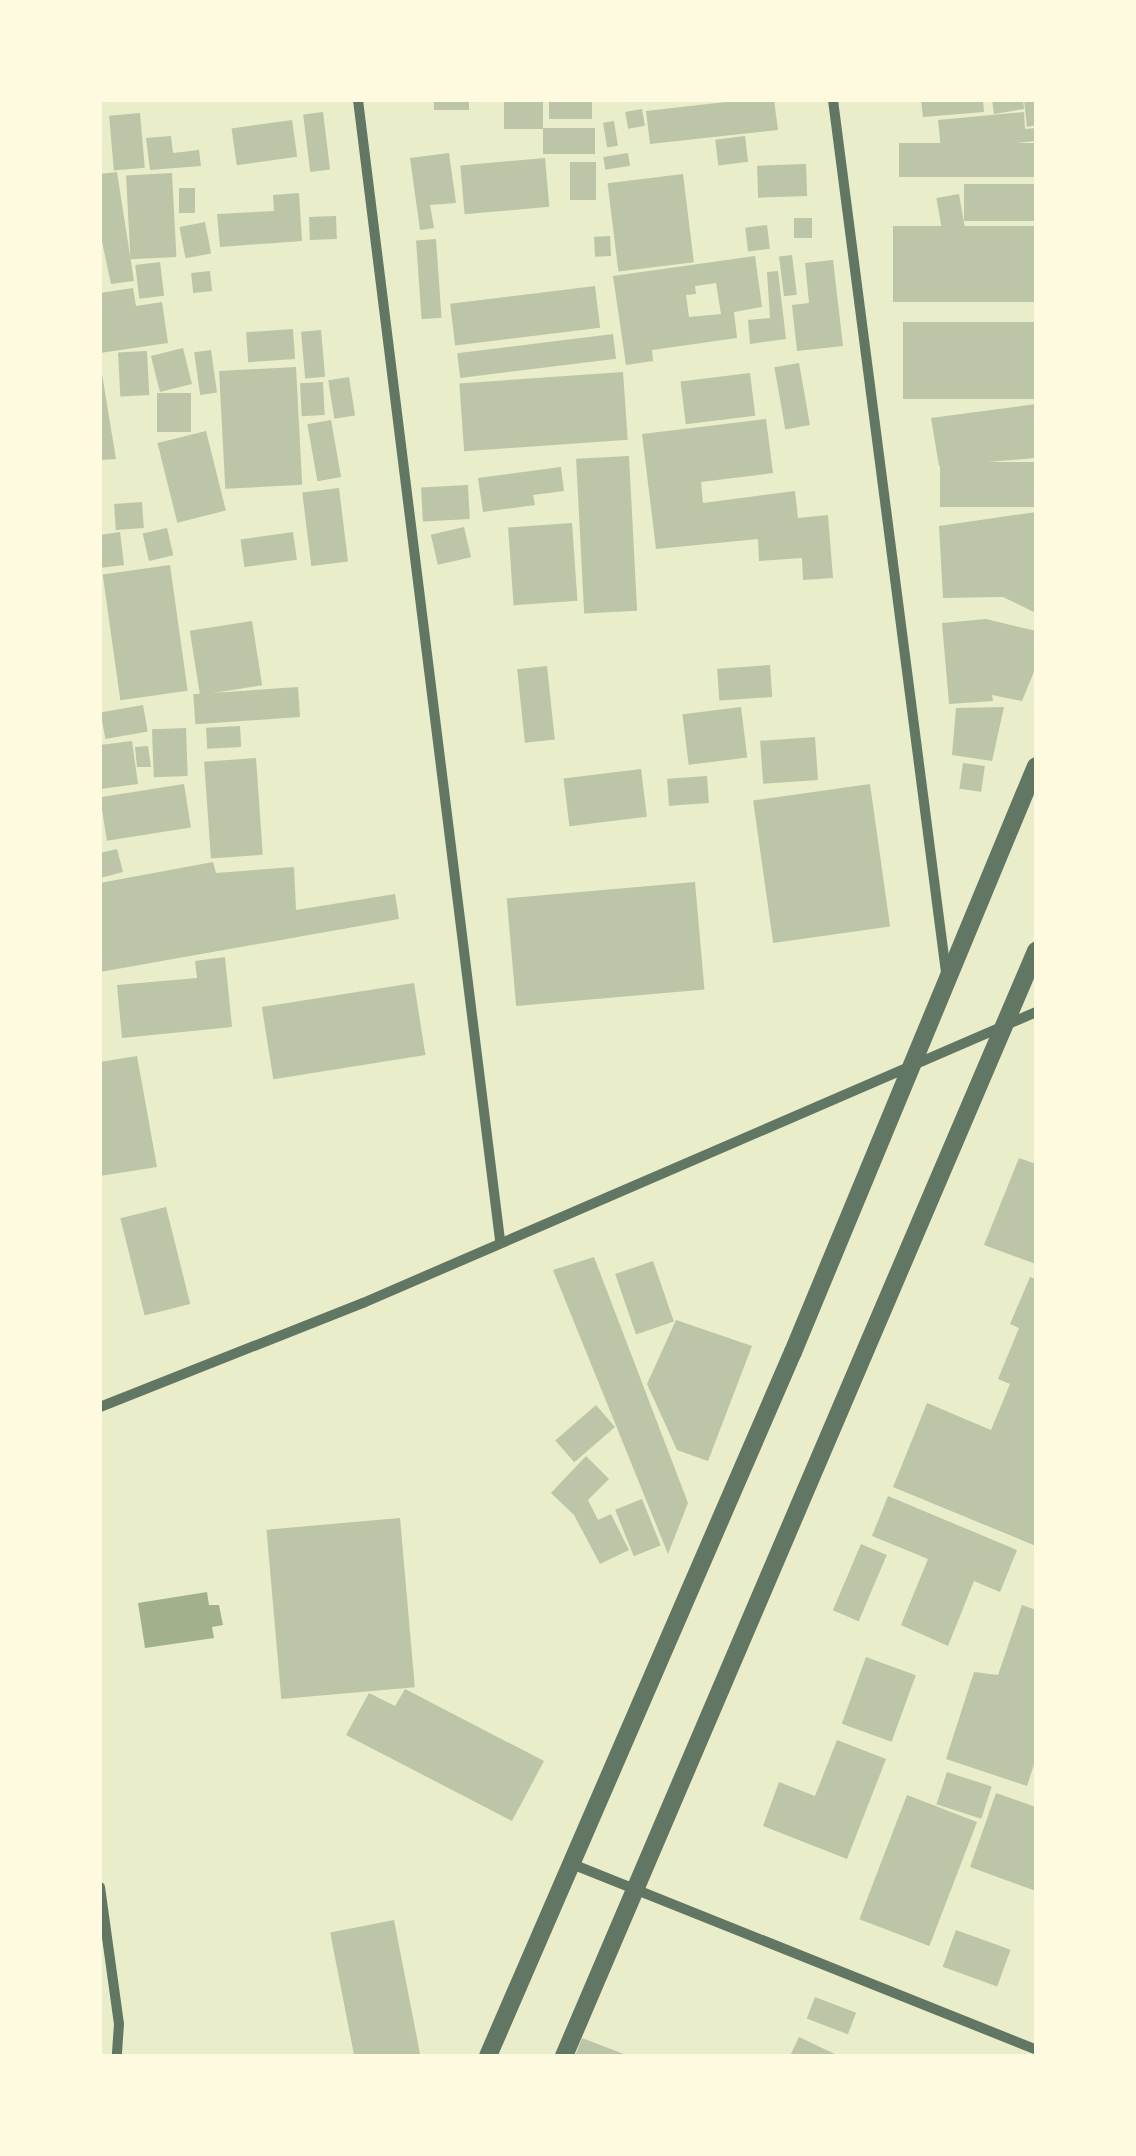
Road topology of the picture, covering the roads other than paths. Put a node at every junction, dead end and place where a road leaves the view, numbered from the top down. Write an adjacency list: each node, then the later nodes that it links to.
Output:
1 (358, 100): 9 (street)
2 (833, 100): 5 (street)
3 (1036, 766): 5 (street)
4 (1036, 951): 7 (street)
5 (947, 979): 8 (street)
6 (1036, 1012): 7 (street)
7 (1002, 1028): 8 (street); 13 (street)
8 (910, 1063): 9 (street); 11 (street)
9 (500, 1240): 10 (street)
10 (100, 1407)
11 (572, 1864): 13 (street); 16 (street)
12 (100, 1888): 15 (street)
13 (634, 1890): 14 (street); 17 (street)
14 (1035, 2050)
15 (117, 2056)
16 (488, 2056)
17 (564, 2056)

